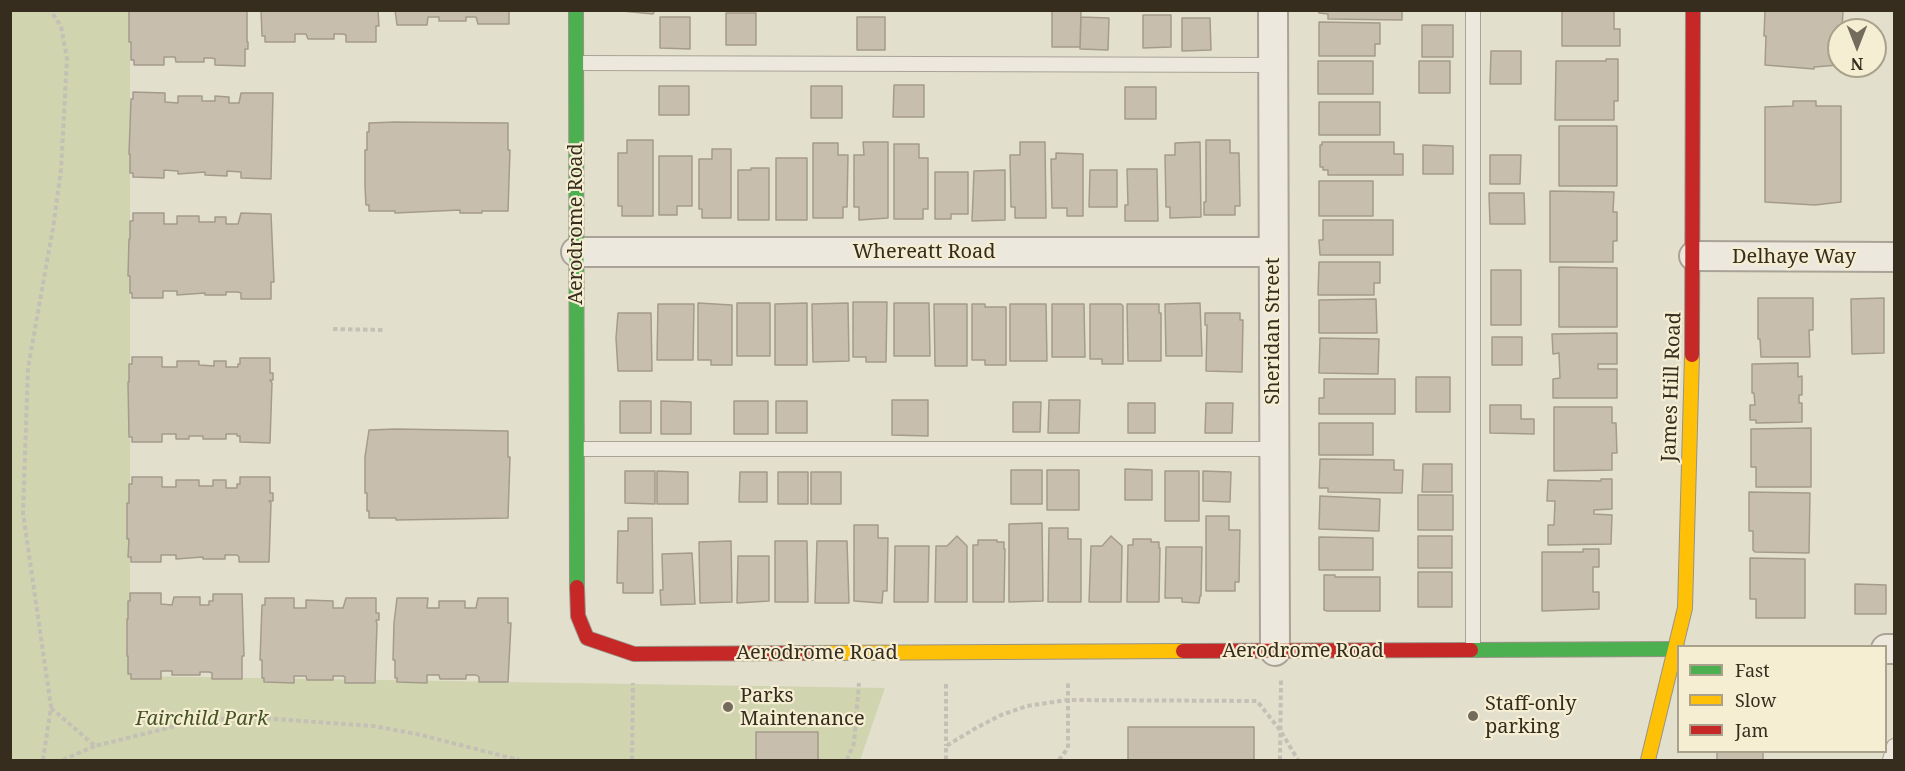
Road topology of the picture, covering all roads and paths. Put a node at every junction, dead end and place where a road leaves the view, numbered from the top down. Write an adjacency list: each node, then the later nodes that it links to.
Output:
1 (50, 10): 24 (path)
2 (576, 10): 6 (street, Aerodrome Road)
3 (1273, 10): 7 (street, Sheridan Street)
4 (1473, 10): 17 (lane)
5 (1693, 10): 10 (street, James Hill Road)
6 (576, 63): 7 (lane); 8 (street, Aerodrome Road)
7 (1273, 65): 9 (street, Sheridan Street)
8 (576, 252): 9 (street, Whereatt Road); 14 (street, Aerodrome Road)
9 (1273, 252): 15 (street, Sheridan Street)
10 (1694, 256): 11 (street, Delhaye Way); 16 (street, James Hill Road)
11 (1894, 257)
12 (333, 329): 13 (path)
13 (384, 330)
14 (577, 448): 15 (lane); 22 (street, Aerodrome Road)
15 (1274, 449): 18 (street, Sheridan Street)
16 (1676, 649): 17 (street, Aerodrome Road); 38 (street, James Hill Road)
17 (1473, 650): 18 (street, Aerodrome Road)
18 (1278, 651): 19 (street, Aerodrome Road); 25 (path)
19 (1068, 652): 21 (street, Aerodrome Road); 23 (path)
20 (865, 653): 21 (street, Aerodrome Road); 22 (street, Aerodrome Road); 33 (path)
21 (945, 653): 28 (path)
22 (634, 654): 32 (path)
23 (1067, 700): 25 (path); 28 (path); 35 (path)
24 (51, 707): 26 (path); 29 (path)
25 (1280, 730): 36 (path); 37 (path)
26 (95, 746): 30 (path); 31 (path)
27 (1894, 746): 39 (lane)
28 (946, 747): 34 (path)
29 (43, 760)
30 (63, 760)
31 (519, 760)
32 (632, 760)
33 (847, 760)
34 (946, 760)
35 (1059, 760)
36 (1280, 760)
37 (1298, 760)
38 (1648, 760)
39 (1890, 760)

